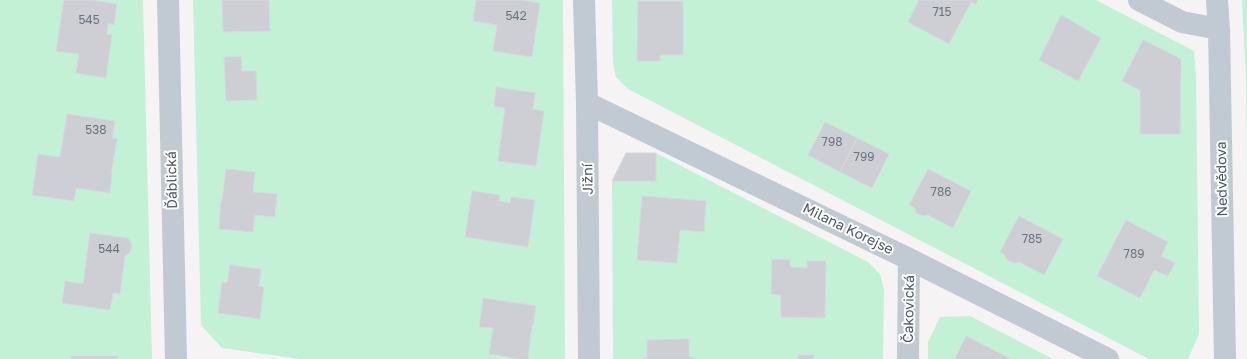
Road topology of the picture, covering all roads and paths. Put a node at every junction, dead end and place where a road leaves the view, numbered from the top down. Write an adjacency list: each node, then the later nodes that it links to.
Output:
1 (168, 0): 8 (street, Ďáblická)
2 (584, 0): 6 (street, Jižní)
3 (1139, 0): 5 (street)
4 (1217, 0): 5 (street, Nedvědova)
5 (1219, 29): 12 (street, Nedvědova)
6 (587, 103): 7 (street, Milana Korejse); 9 (street, Jižní)
7 (909, 259): 10 (street, Čakovická); 11 (street, Milana Korejse)
8 (176, 359)
9 (589, 359)
10 (908, 359)
11 (1108, 359)
12 (1225, 359)

